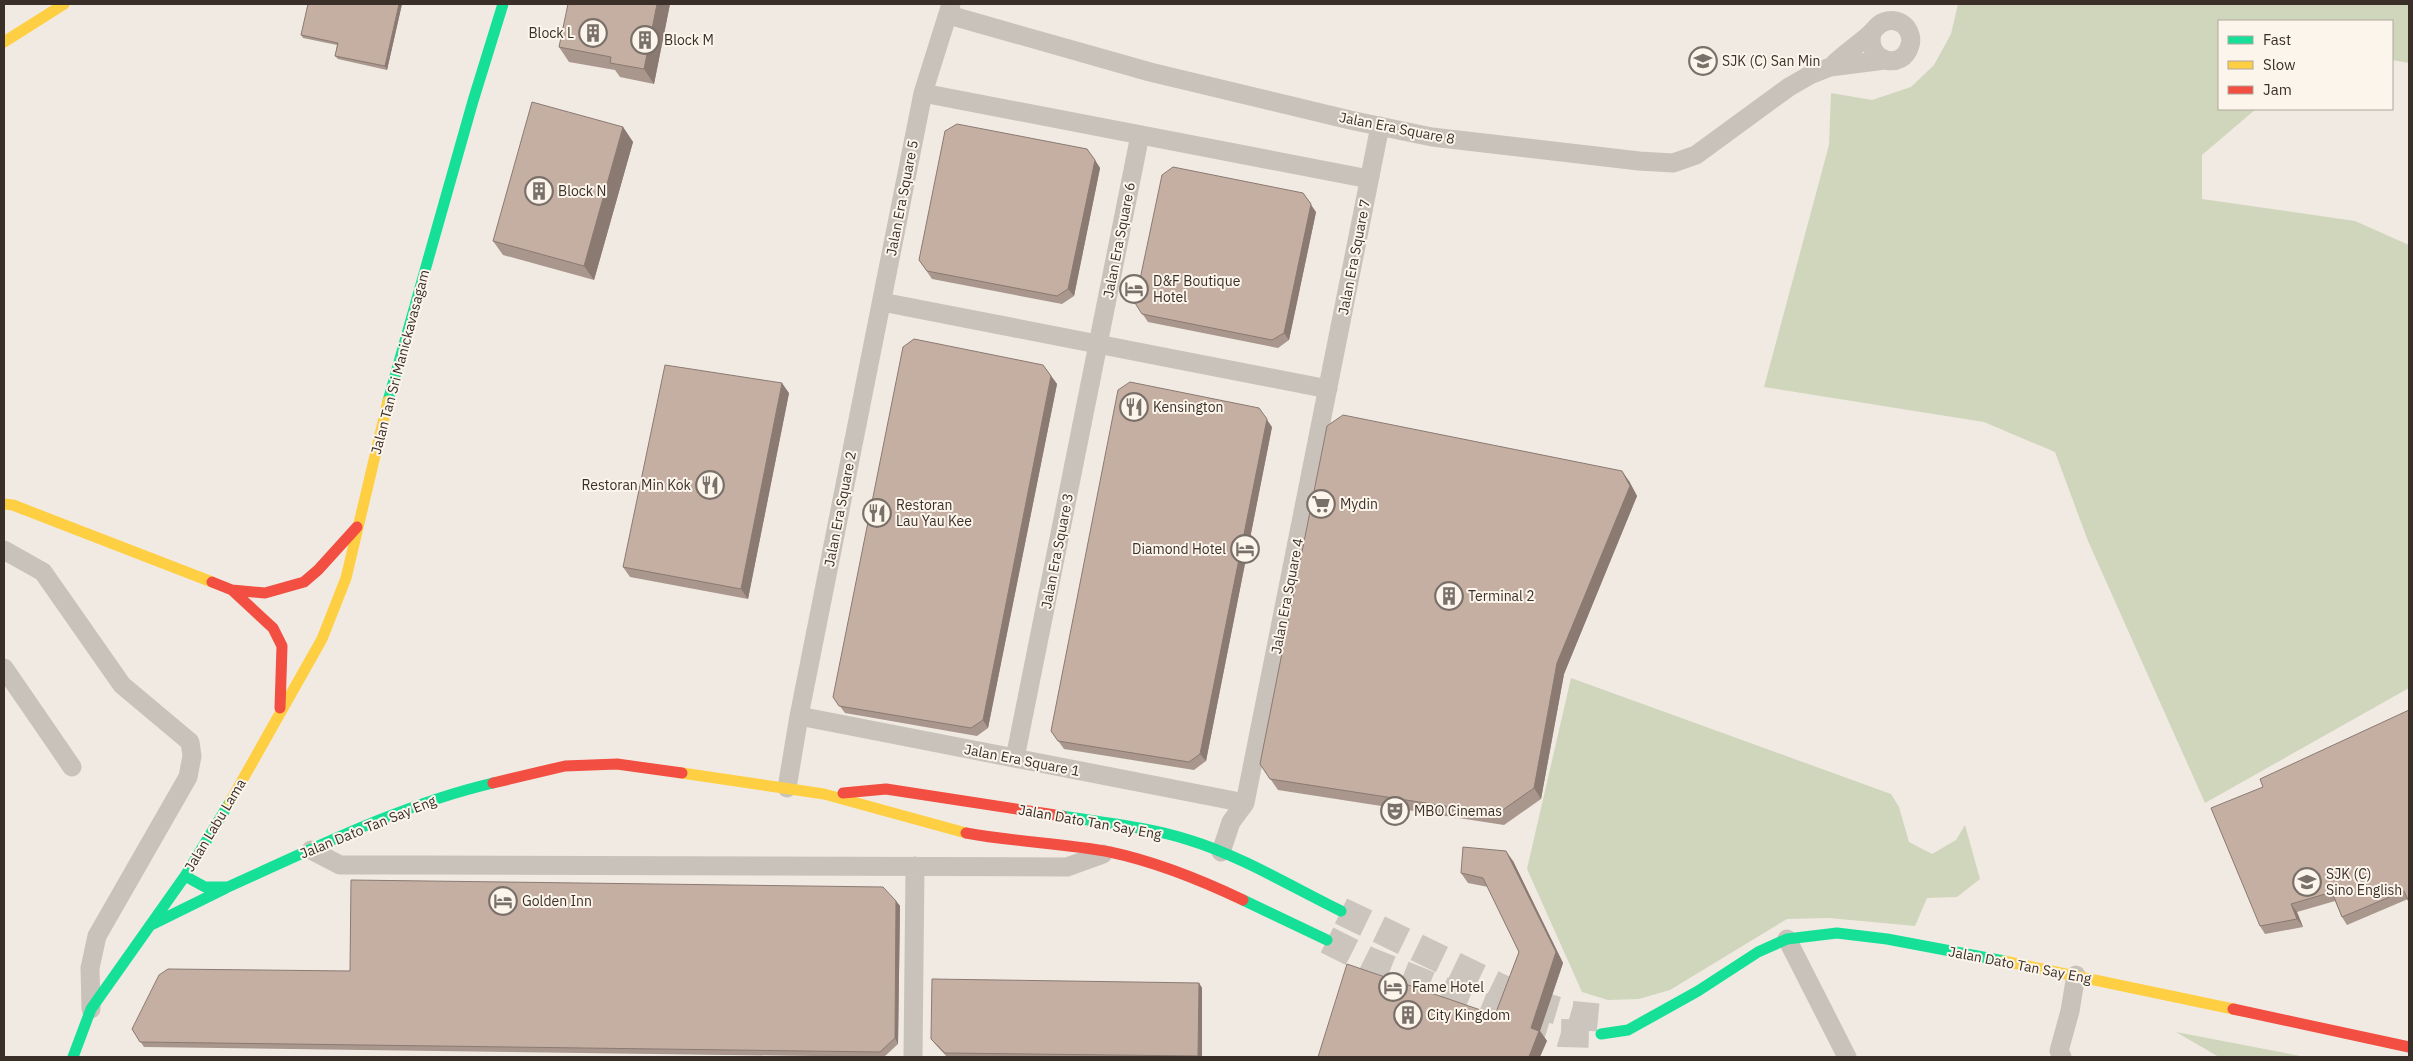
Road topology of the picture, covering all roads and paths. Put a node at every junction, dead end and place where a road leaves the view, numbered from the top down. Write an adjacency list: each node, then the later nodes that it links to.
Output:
1 (64, 4): 5 (street)
2 (503, 4): 16 (street, Jalan Tan Sri Manickavasagam)
3 (950, 9): 8 (street, Jalan Era Square 5); 9 (street, Jalan Era Square 8)
4 (1872, 33): 6 (street); 6 (street, Jalan Era Square 8); 7 (street, Jalan Era Square 8)
5 (4, 42)
6 (1885, 60): 7 (street, Jalan Era Square 8)
7 (1830, 67): 9 (street, Jalan Era Square 8)
8 (923, 93): 10 (street); 12 (street, Jalan Era Square 5)
9 (1380, 126): 11 (street, Jalan Era Square 7)
10 (1140, 135): 11 (street); 13 (street, Jalan Era Square 6)
11 (1370, 179): 14 (street, Jalan Era Square 7)
12 (882, 302): 13 (street); 21 (street, Jalan Era Square 2)
13 (1098, 344): 14 (street); 22 (street, Jalan Era Square 3)
14 (1328, 389): 26 (street, Jalan Era Square 4)
15 (4, 504): 18 (street, Jalan Labu Lama)
16 (358, 526): 18 (street, Jalan Labu Lama); 20 (street, Jalan Tan Sri Manickavasagam)
17 (4, 550): 38 (street)
18 (232, 590): 20 (street, Jalan Labu Lama)
19 (5, 672): 23 (street)
20 (280, 712): 31 (street, Jalan Labu Lama)
21 (799, 716): 22 (street, Jalan Era Square 1); 24 (street, Jalan Era Square 2)
22 (1015, 758): 26 (street, Jalan Era Square 1)
23 (72, 767)
24 (787, 788): 25 (street, Jalan Dato Tan Say Eng); 27 (street, Jalan Dato Tan Say Eng)
25 (824, 794): 28 (street, Jalan Dato Tan Say Eng); 29 (street, Jalan Dato Tan Say Eng)
26 (1245, 803): 29 (street)
27 (312, 850): 30 (street); 32 (street, Jalan Dato Tan Say Eng)
28 (1109, 852): 30 (street); 36 (street, Jalan Dato Tan Say Eng)
29 (1221, 852): 33 (street, Jalan Dato Tan Say Eng)
30 (914, 866): 44 (street)
31 (185, 876): 32 (street, Jalan Dato Tan Say Eng); 34 (street, Jalan Labu Lama)
32 (228, 887): 34 (street)
33 (1341, 911)
34 (149, 926): 38 (street, Jalan Labu Lama)
35 (1787, 939): 37 (street, Jalan Dato Tan Say Eng); 40 (street, Jalan Dato Tan Say Eng); 45 (street)
36 (1327, 940)
37 (2076, 975): 42 (street, Jalan Dato Tan Say Eng); 46 (street)
38 (92, 1009): 43 (street, Jalan Labu Lama)
39 (1621, 1019): 40 (street, Jalan Dato Tan Say Eng)
40 (1646, 1019): 41 (street, Jalan Dato Tan Say Eng)
41 (1601, 1034)
42 (2409, 1048)
43 (74, 1057)
44 (913, 1057)
45 (1847, 1057)
46 (2062, 1057)

